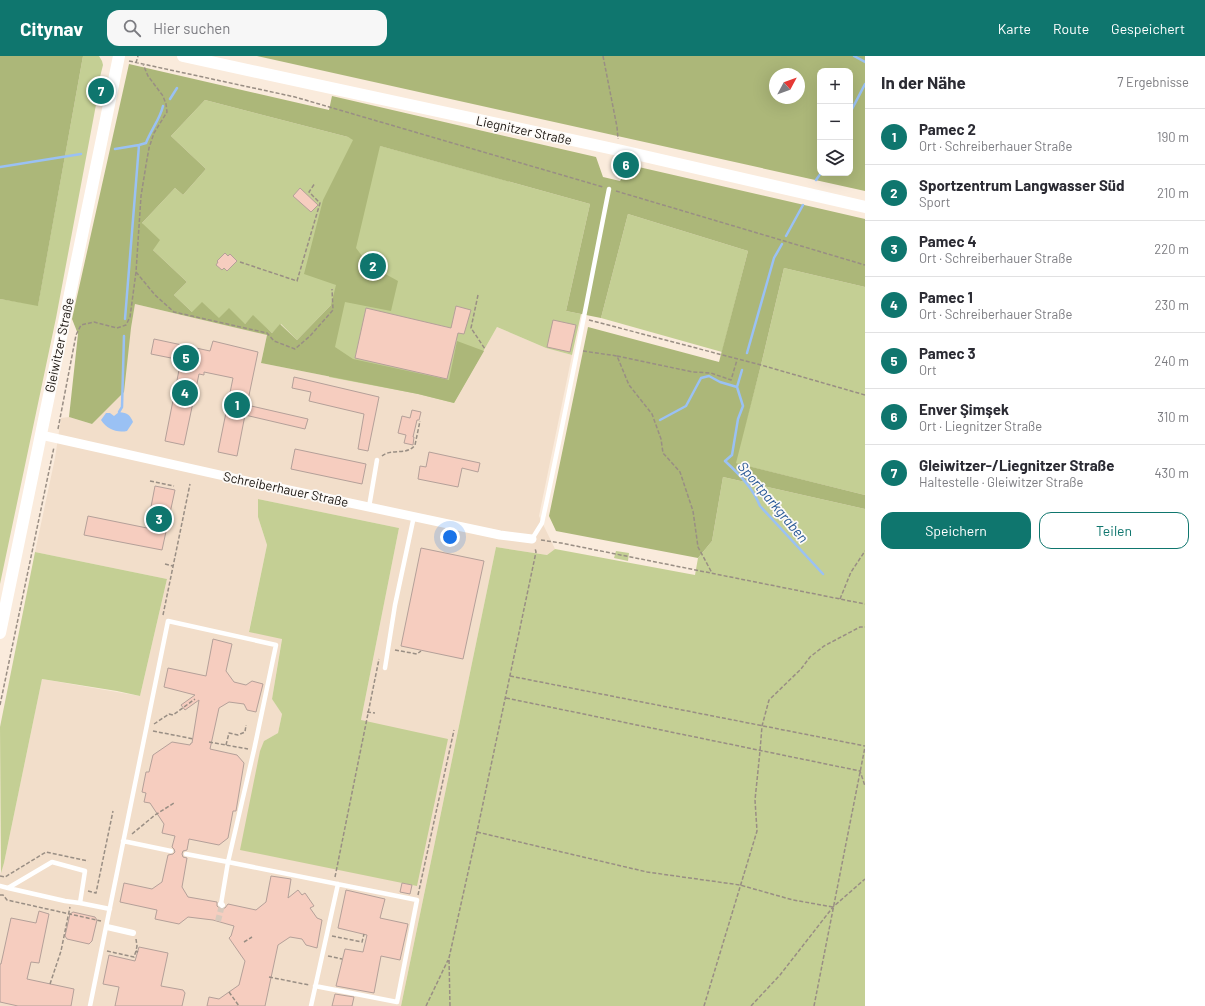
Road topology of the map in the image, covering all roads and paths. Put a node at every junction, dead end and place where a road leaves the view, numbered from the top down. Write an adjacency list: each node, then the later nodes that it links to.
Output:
1 (119, 56): 22 (main road, Gleiwitzer Straße)
2 (138, 56): 5 (path)
3 (183, 56): 7 (main road, Liegnitzer Straße)
4 (603, 56): 7 (path)
5 (143, 64): 6 (path); 12 (path)
6 (360, 115)
7 (618, 150): 10 (main road, Liegnitzer Straße)
8 (315, 183): 11 (path)
9 (609, 189): 15 (lane)
10 (865, 207)
11 (240, 262)
12 (136, 272): 13 (path); 23 (path)
13 (332, 289)
14 (478, 295): 16 (path)
15 (583, 319): 17 (lane); 19 (path)
16 (485, 349)
17 (578, 351): 18 (path); 30 (lane)
18 (617, 356): 19 (path); 34 (path)
19 (737, 360): 20 (path)
20 (865, 395)
21 (420, 421): 24 (path)
22 (41, 435): 23 (street, Schreiberhauer Straße); 39 (main road, Gleiwitzer Straße)
23 (56, 439): 28 (street, Schreiberhauer Straße); 44 (path)
24 (377, 460): 28 (lane)
25 (150, 482): 27 (path)
26 (190, 484): 33 (path)
27 (174, 486)
28 (369, 507): 29 (street, Schreiberhauer Straße)
29 (414, 516): 30 (street, Schreiberhauer Straße); 40 (lane)
30 (532, 539): 34 (path); 41 (path)
31 (865, 551): 35 (path)
32 (165, 564): 33 (path)
33 (173, 566): 37 (path)
34 (712, 573): 35 (path)
35 (840, 599): 36 (path)
36 (865, 604)
37 (168, 621): 48 (lane); 54 (lane)
38 (865, 627): 47 (path)
39 (0, 633)
40 (385, 668)
41 (510, 676): 42 (path); 47 (path)
42 (506, 698): 55 (path); 60 (path)
43 (196, 699): 48 (path)
44 (0, 705)
45 (375, 713): 66 (path)
46 (246, 725): 52 (path)
47 (762, 726): 53 (path); 55 (path)
48 (146, 730): 50 (path); 61 (lane)
49 (454, 730): 72 (path)
50 (194, 739)
51 (209, 742): 52 (path)
52 (226, 745): 54 (path)
53 (865, 746): 56 (path)
54 (254, 750): 64 (lane)
55 (760, 751): 56 (path); 67 (path)
56 (860, 771): 57 (path); 76 (path)
57 (865, 786)
58 (174, 803): 61 (path)
59 (113, 811): 70 (path)
60 (477, 832): 67 (path); 88 (path)
61 (123, 841): 62 (lane); 77 (lane)
62 (171, 851)
63 (186, 854): 64 (lane)
64 (228, 862): 66 (lane); 75 (lane)
65 (865, 878): 76 (path)
66 (336, 883): 72 (lane); 82 (lane)
67 (740, 885): 76 (path); 99 (path)
68 (0, 886): 69 (lane)
69 (8, 888): 70 (lane); 73 (lane)
70 (82, 890): 74 (lane)
71 (0, 895): 78 (path)
72 (418, 900): 92 (lane)
73 (71, 902): 74 (lane); 78 (path)
74 (80, 903): 77 (lane)
75 (221, 904)
76 (833, 907): 100 (path); 101 (path)
77 (110, 909): 79 (lane)
78 (68, 914): 79 (path); 91 (path)
79 (107, 924): 80 (street); 86 (lane)
80 (132, 933)
81 (364, 934): 82 (path)
82 (327, 935): 87 (lane)
83 (252, 937): 85 (path)
84 (136, 939): 86 (path)
85 (244, 942)
86 (102, 950): 94 (lane)
87 (322, 955): 89 (path); 92 (lane)
88 (449, 958): 97 (path); 98 (path)
89 (342, 959)
90 (269, 977): 92 (path)
91 (50, 984)
92 (315, 986): 96 (lane)
93 (229, 992): 95 (path)
94 (90, 1006)
95 (239, 1006)
96 (311, 1006)
97 (426, 1006)
98 (450, 1006)
99 (704, 1006)
100 (751, 1006)
101 (814, 1006)

